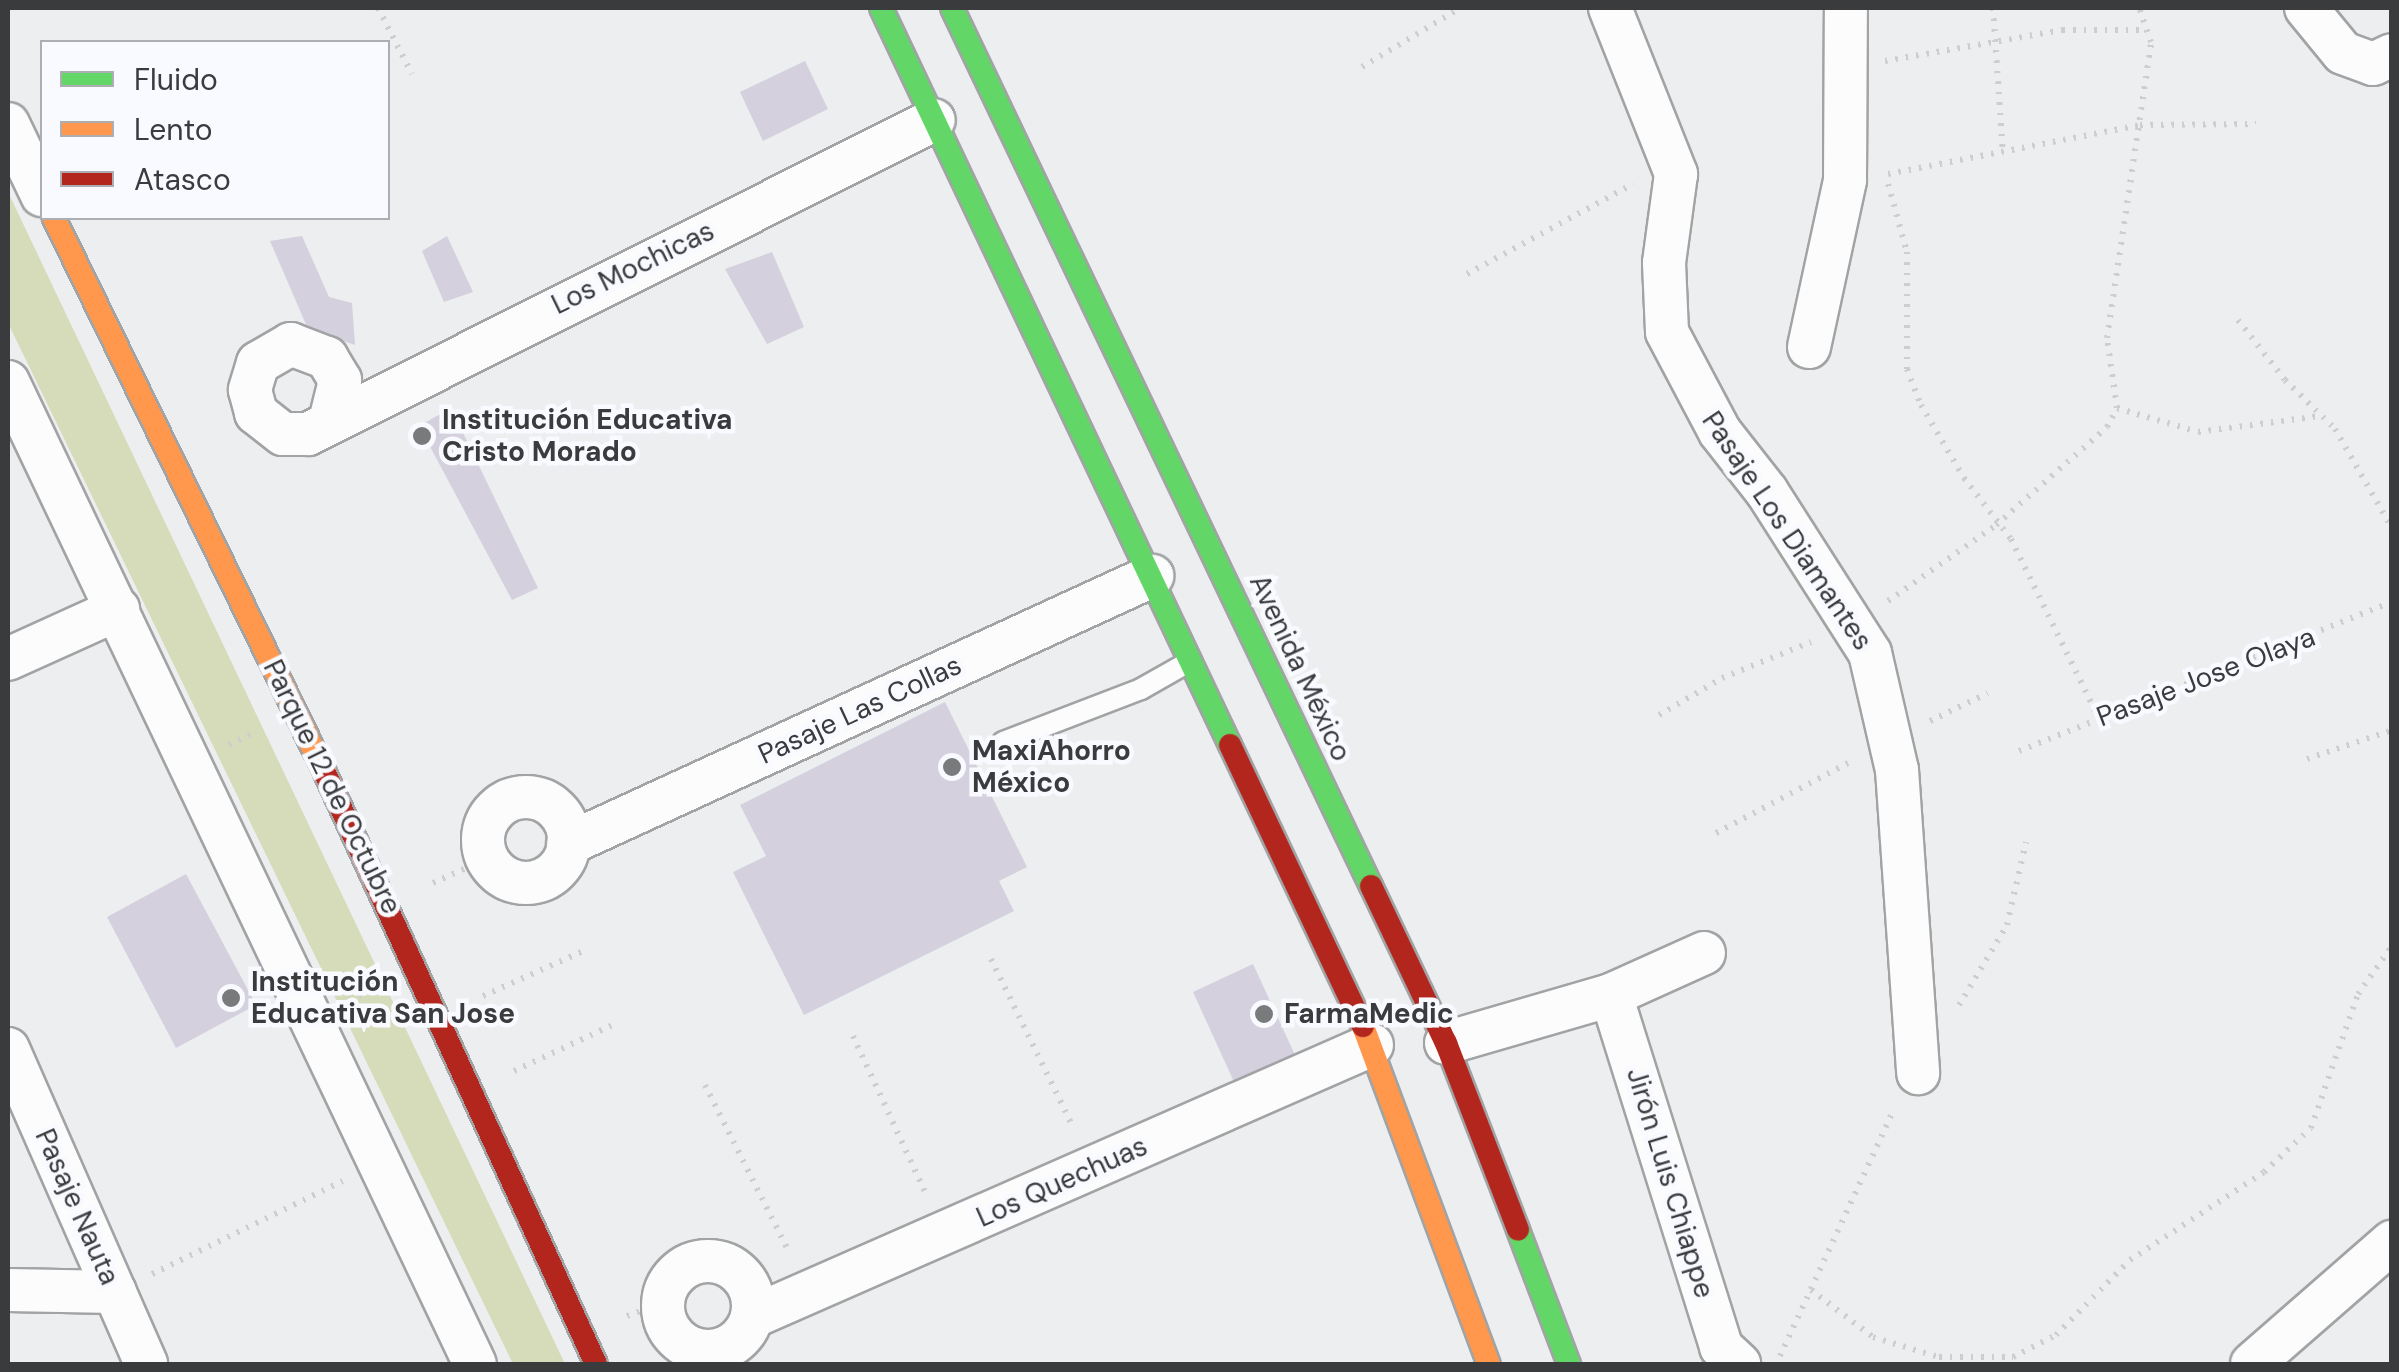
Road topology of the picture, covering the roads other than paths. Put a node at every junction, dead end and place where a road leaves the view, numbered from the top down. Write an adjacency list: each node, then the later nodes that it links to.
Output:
1 (881, 8): 7 (main road)
2 (952, 8): 22 (main road, Avenida México)
3 (1610, 8): 25 (street, Pasaje Los Diamantes)
4 (1846, 8): 11 (street)
5 (2306, 8): 6 (street)
6 (2392, 55)
7 (934, 120): 13 (street, Los Mochicas); 14 (main road)
8 (8, 124): 9 (street)
9 (40, 191)
10 (55, 220): 32 (main road, Parque 12 de Octubre)
11 (1809, 347)
12 (8, 382): 15 (street)
13 (332, 416)
14 (1152, 576): 17 (main road); 19 (street, Pasaje Las Collas)
15 (118, 609): 16 (street); 31 (street)
16 (8, 660)
17 (1188, 662): 18 (lane); 23 (main road)
18 (1003, 742)
19 (568, 844)
20 (1704, 953): 21 (street)
21 (1611, 996): 22 (street); 35 (street, Jirón Luis Chiappe)
22 (1446, 1043): 34 (main road, Avenida México)
23 (1372, 1045): 29 (street, Los Quechuas); 33 (main road)
24 (8, 1049): 28 (street, Pasaje Nauta)
25 (1918, 1073)
26 (2392, 1242): 36 (street)
27 (8, 1290): 28 (street)
28 (115, 1292): 30 (street, Pasaje Nauta)
29 (752, 1318)
30 (146, 1364)
31 (475, 1364)
32 (596, 1364)
33 (1489, 1364)
34 (1569, 1364)
35 (1739, 1364)
36 (2252, 1364)

